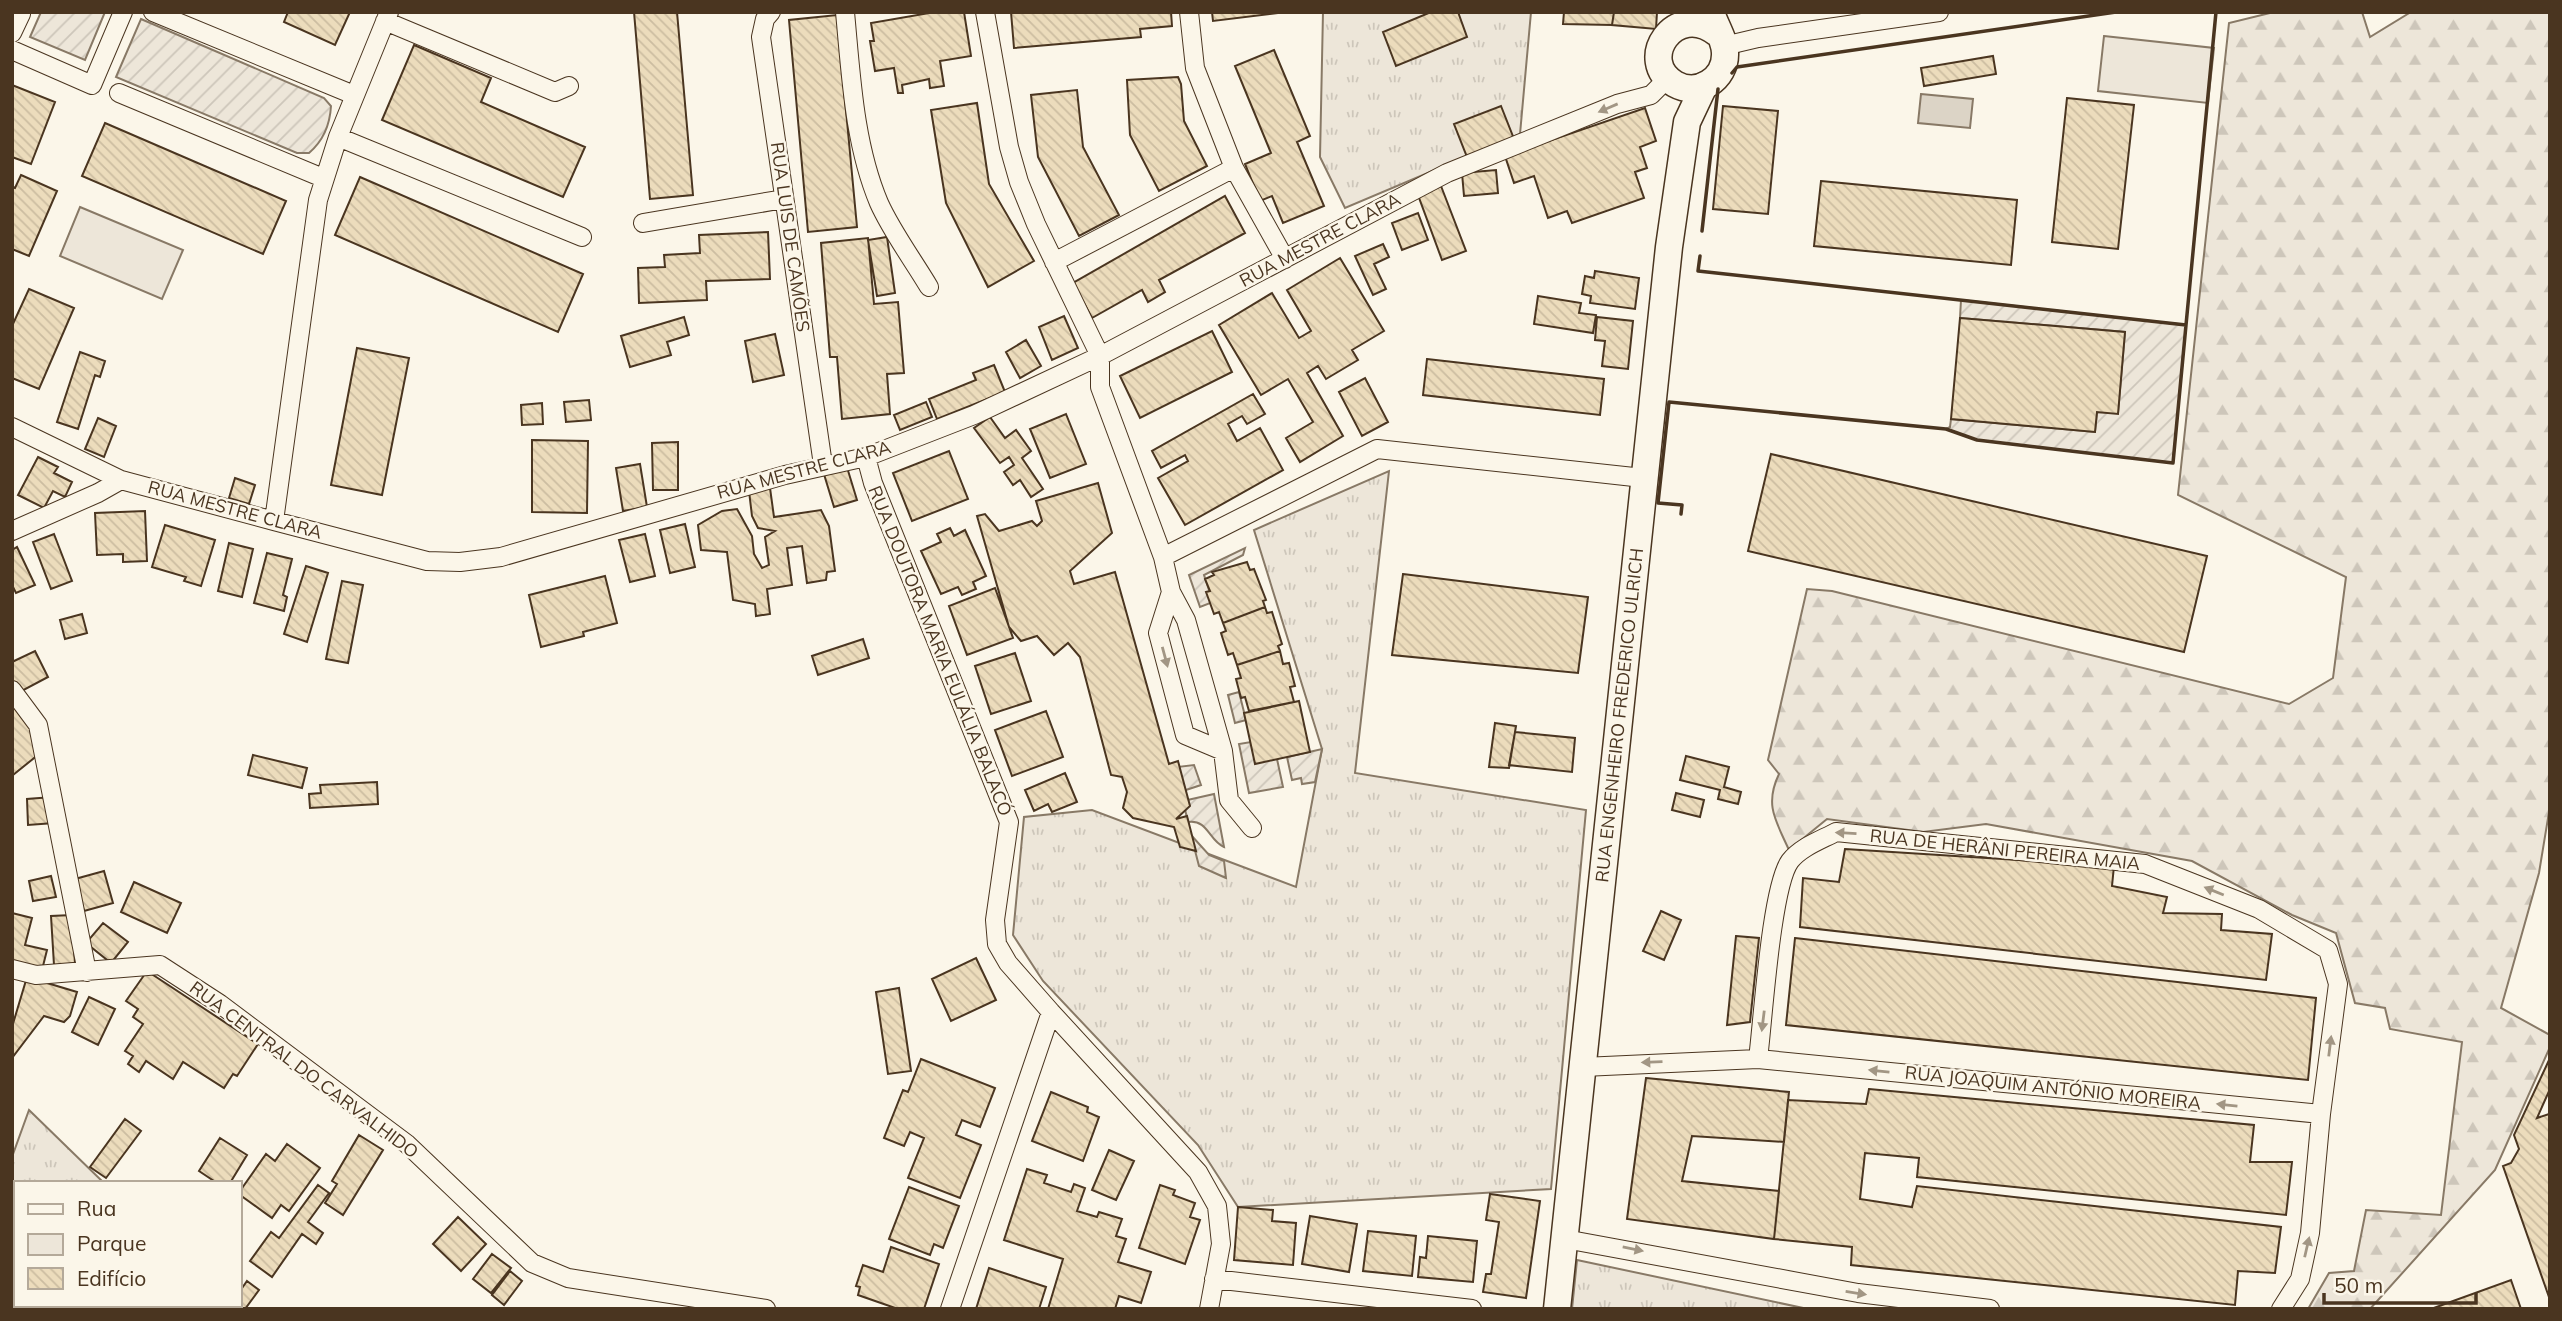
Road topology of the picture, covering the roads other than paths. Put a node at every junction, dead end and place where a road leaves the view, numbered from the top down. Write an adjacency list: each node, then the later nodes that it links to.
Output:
1 (123, 12): 13 (street)
2 (153, 12): 18 (street)
3 (771, 12): 23 (street, RUA LUIS DE CAMÕES)
4 (845, 12): 28 (street)
5 (985, 12): 27 (street)
6 (1189, 12): 21 (street)
7 (1939, 12): 11 (street)
8 (18, 14): 12 (street)
9 (387, 16): 15 (street); 18 (street)
10 (1688, 17): 11 (main road, RUA ENGENHEIRO FREDERICO ULRICH); 14 (main road, RUA ENGENHEIRO FREDERICO ULRICH)
11 (1717, 30): 16 (main road, RUA ENGENHEIRO FREDERICO ULRICH)
12 (12, 33)
13 (12, 50)
14 (1672, 81): 16 (main road); 19 (main road, RUA ENGENHEIRO FREDERICO ULRICH); 26 (street, RUA MESTRE CLARA, one-way to 26)
15 (569, 86)
16 (1704, 86): 19 (main road, RUA ENGENHEIRO FREDERICO ULRICH)
17 (119, 93): 22 (street)
18 (354, 95): 20 (street)
19 (1688, 122): 33 (main road, RUA ENGENHEIRO FREDERICO ULRICH)
20 (338, 137): 22 (street); 25 (street)
21 (1234, 168): 26 (street); 27 (street)
22 (323, 178): 35 (street)
23 (784, 199): 24 (street); 32 (street, RUA LUIS DE CAMÕES)
24 (643, 223)
25 (582, 237)
26 (1285, 259): 29 (street, RUA MESTRE CLARA)
27 (1054, 262): 29 (street)
28 (929, 287)
29 (1100, 356): 31 (street, RUA MESTRE CLARA); 37 (street)
30 (12, 427): 34 (street, RUA MESTRE CLARA)
31 (866, 457): 32 (street, RUA MESTRE CLARA); 44 (street, RUA DOUTORA MARIA EULÁLIA BALACÓ)
32 (823, 465): 35 (street, RUA MESTRE CLARA)
33 (1643, 478): 37 (street); 46 (main road, RUA ENGENHEIRO FREDERICO ULRICH)
34 (121, 480): 35 (street, RUA MESTRE CLARA); 36 (street)
35 (274, 521)
36 (12, 531)
37 (1163, 557): 38 (street)
38 (1171, 592): 40 (street); 40 (street, one-way to 40)
39 (12, 690): 43 (street)
40 (1223, 751): 41 (street)
41 (1252, 828)
42 (12, 969): 43 (street, RUA CENTRAL DO CARVALHIDO)
43 (87, 972): 50 (street, RUA CENTRAL DO CARVALHIDO)
44 (1051, 1012): 49 (street, RUA DOUTORA MARIA EULÁLIA BALACÓ); 51 (street)
45 (1758, 1059): 46 (street, RUA JOAQUIM ANTÓNIO MOREIRA, one-way to 46); 47 (street, RUA JOAQUIM ANTÓNIO MOREIRA, one-way to 45); 47 (street, RUA DE HERÂNI PEREIRA MAIA, one-way to 45)
46 (1583, 1066): 48 (main road, RUA ENGENHEIRO FREDERICO ULRICH)
47 (2321, 1114): 56 (street, one-way to 47)
48 (1565, 1239): 54 (main road, RUA ENGENHEIRO FREDERICO ULRICH); 55 (street, one-way to 55)
49 (1214, 1279): 52 (street, RUA DOUTORA MARIA EULÁLIA BALACÓ); 53 (street)
50 (766, 1309)
51 (950, 1309)
52 (1209, 1309)
53 (1472, 1309)
54 (1557, 1309)
55 (1990, 1309)
56 (2281, 1309)

